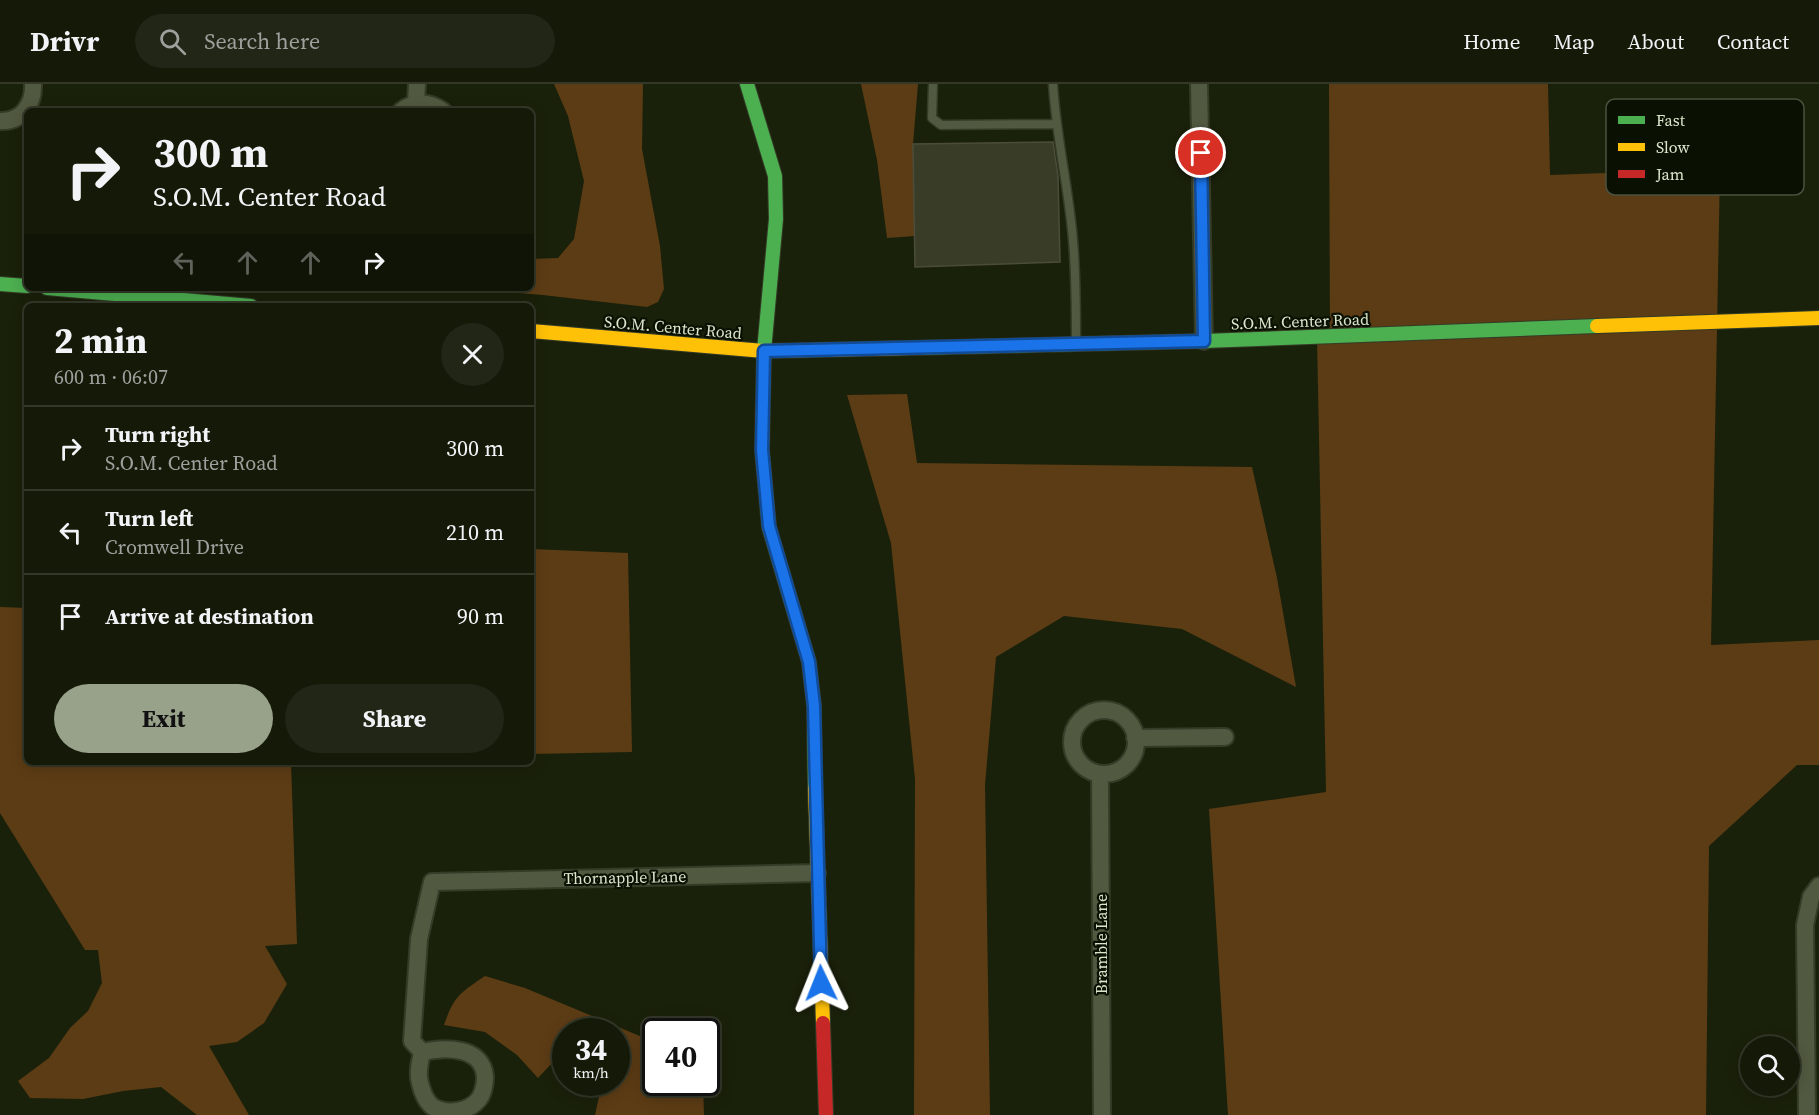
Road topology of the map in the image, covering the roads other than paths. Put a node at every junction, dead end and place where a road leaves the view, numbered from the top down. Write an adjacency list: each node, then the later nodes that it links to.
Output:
1 (33, 84): 8 (street)
2 (417, 84): 7 (street)
3 (747, 84): 21 (main road)
4 (933, 84): 12 (lane)
5 (1053, 84): 12 (lane)
6 (1199, 84): 19 (street)
7 (409, 107): 9 (street)
8 (27, 108)
9 (437, 108)
10 (24, 112): 11 (street)
11 (0, 121)
12 (1056, 124): 20 (lane)
13 (0, 284): 14 (main road)
14 (24, 286)
15 (81, 291): 16 (main road)
16 (217, 303)
17 (1819, 318): 19 (main road, S.O.M. Center Road)
18 (534, 331): 21 (main road, S.O.M. Center Road)
19 (1204, 341): 20 (main road, S.O.M. Center Road)
20 (1076, 344): 21 (main road, S.O.M. Center Road)
21 (764, 351): 25 (main road)
22 (1225, 737): 23 (street)
23 (1135, 738): 24 (street); 24 (street)
24 (1100, 774): 30 (street, Bramble Lane)
25 (817, 873): 27 (street, Thornapple Lane); 29 (main road)
26 (1819, 886): 28 (street)
27 (422, 1052): 27 (street)
28 (1813, 1090): 31 (street)
29 (826, 1115)
30 (1102, 1115)
31 (1807, 1115)

